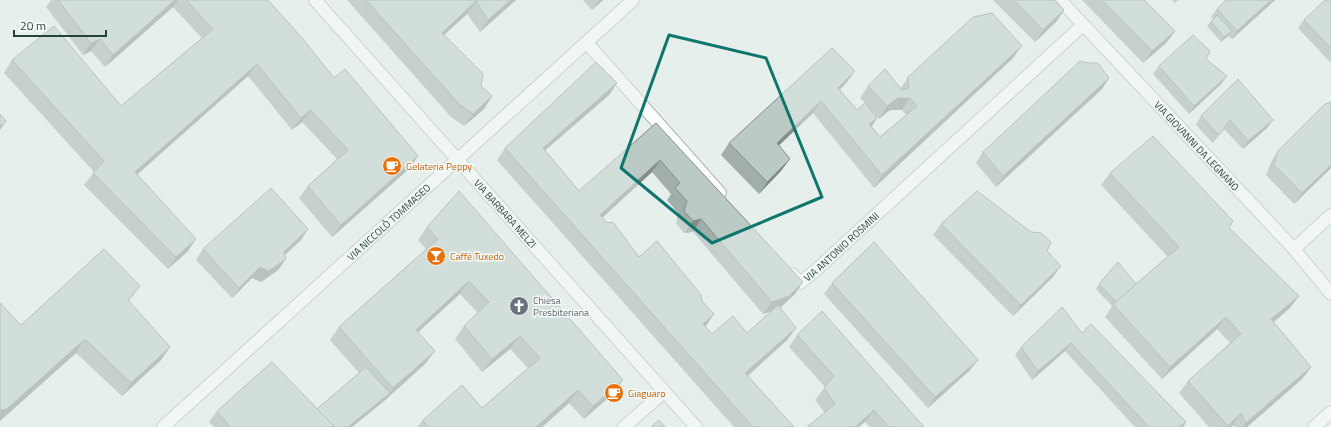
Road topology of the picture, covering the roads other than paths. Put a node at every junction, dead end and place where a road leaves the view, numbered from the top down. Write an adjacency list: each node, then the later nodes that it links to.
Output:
1 (315, 0): 6 (street, VIA BARBARA MELZI)
2 (632, 0): 5 (street, VIA NICCOLÒ TOMMASEO)
3 (1060, 0): 4 (street, VIA GIOVANNI DA LEGNANO)
4 (1083, 25): 9 (street, VIA GIOVANNI DA LEGNANO); 10 (street, VIA ANTONIO ROSMINI)
5 (587, 43): 6 (street, VIA NICCOLÒ TOMMASEO); 7 (street)
6 (457, 160): 12 (street, VIA BARBARA MELZI); 14 (street, VIA NICCOLÒ TOMMASEO)
7 (727, 201)
8 (1331, 215): 9 (street)
9 (1294, 249): 11 (street, VIA GIOVANNI DA LEGNANO)
10 (784, 265)
11 (1331, 294)
12 (664, 392): 15 (street); 16 (street, VIA BARBARA MELZI)
13 (1331, 412): 17 (street)
14 (162, 427)
15 (624, 427)
16 (696, 427)
17 (1314, 427)

